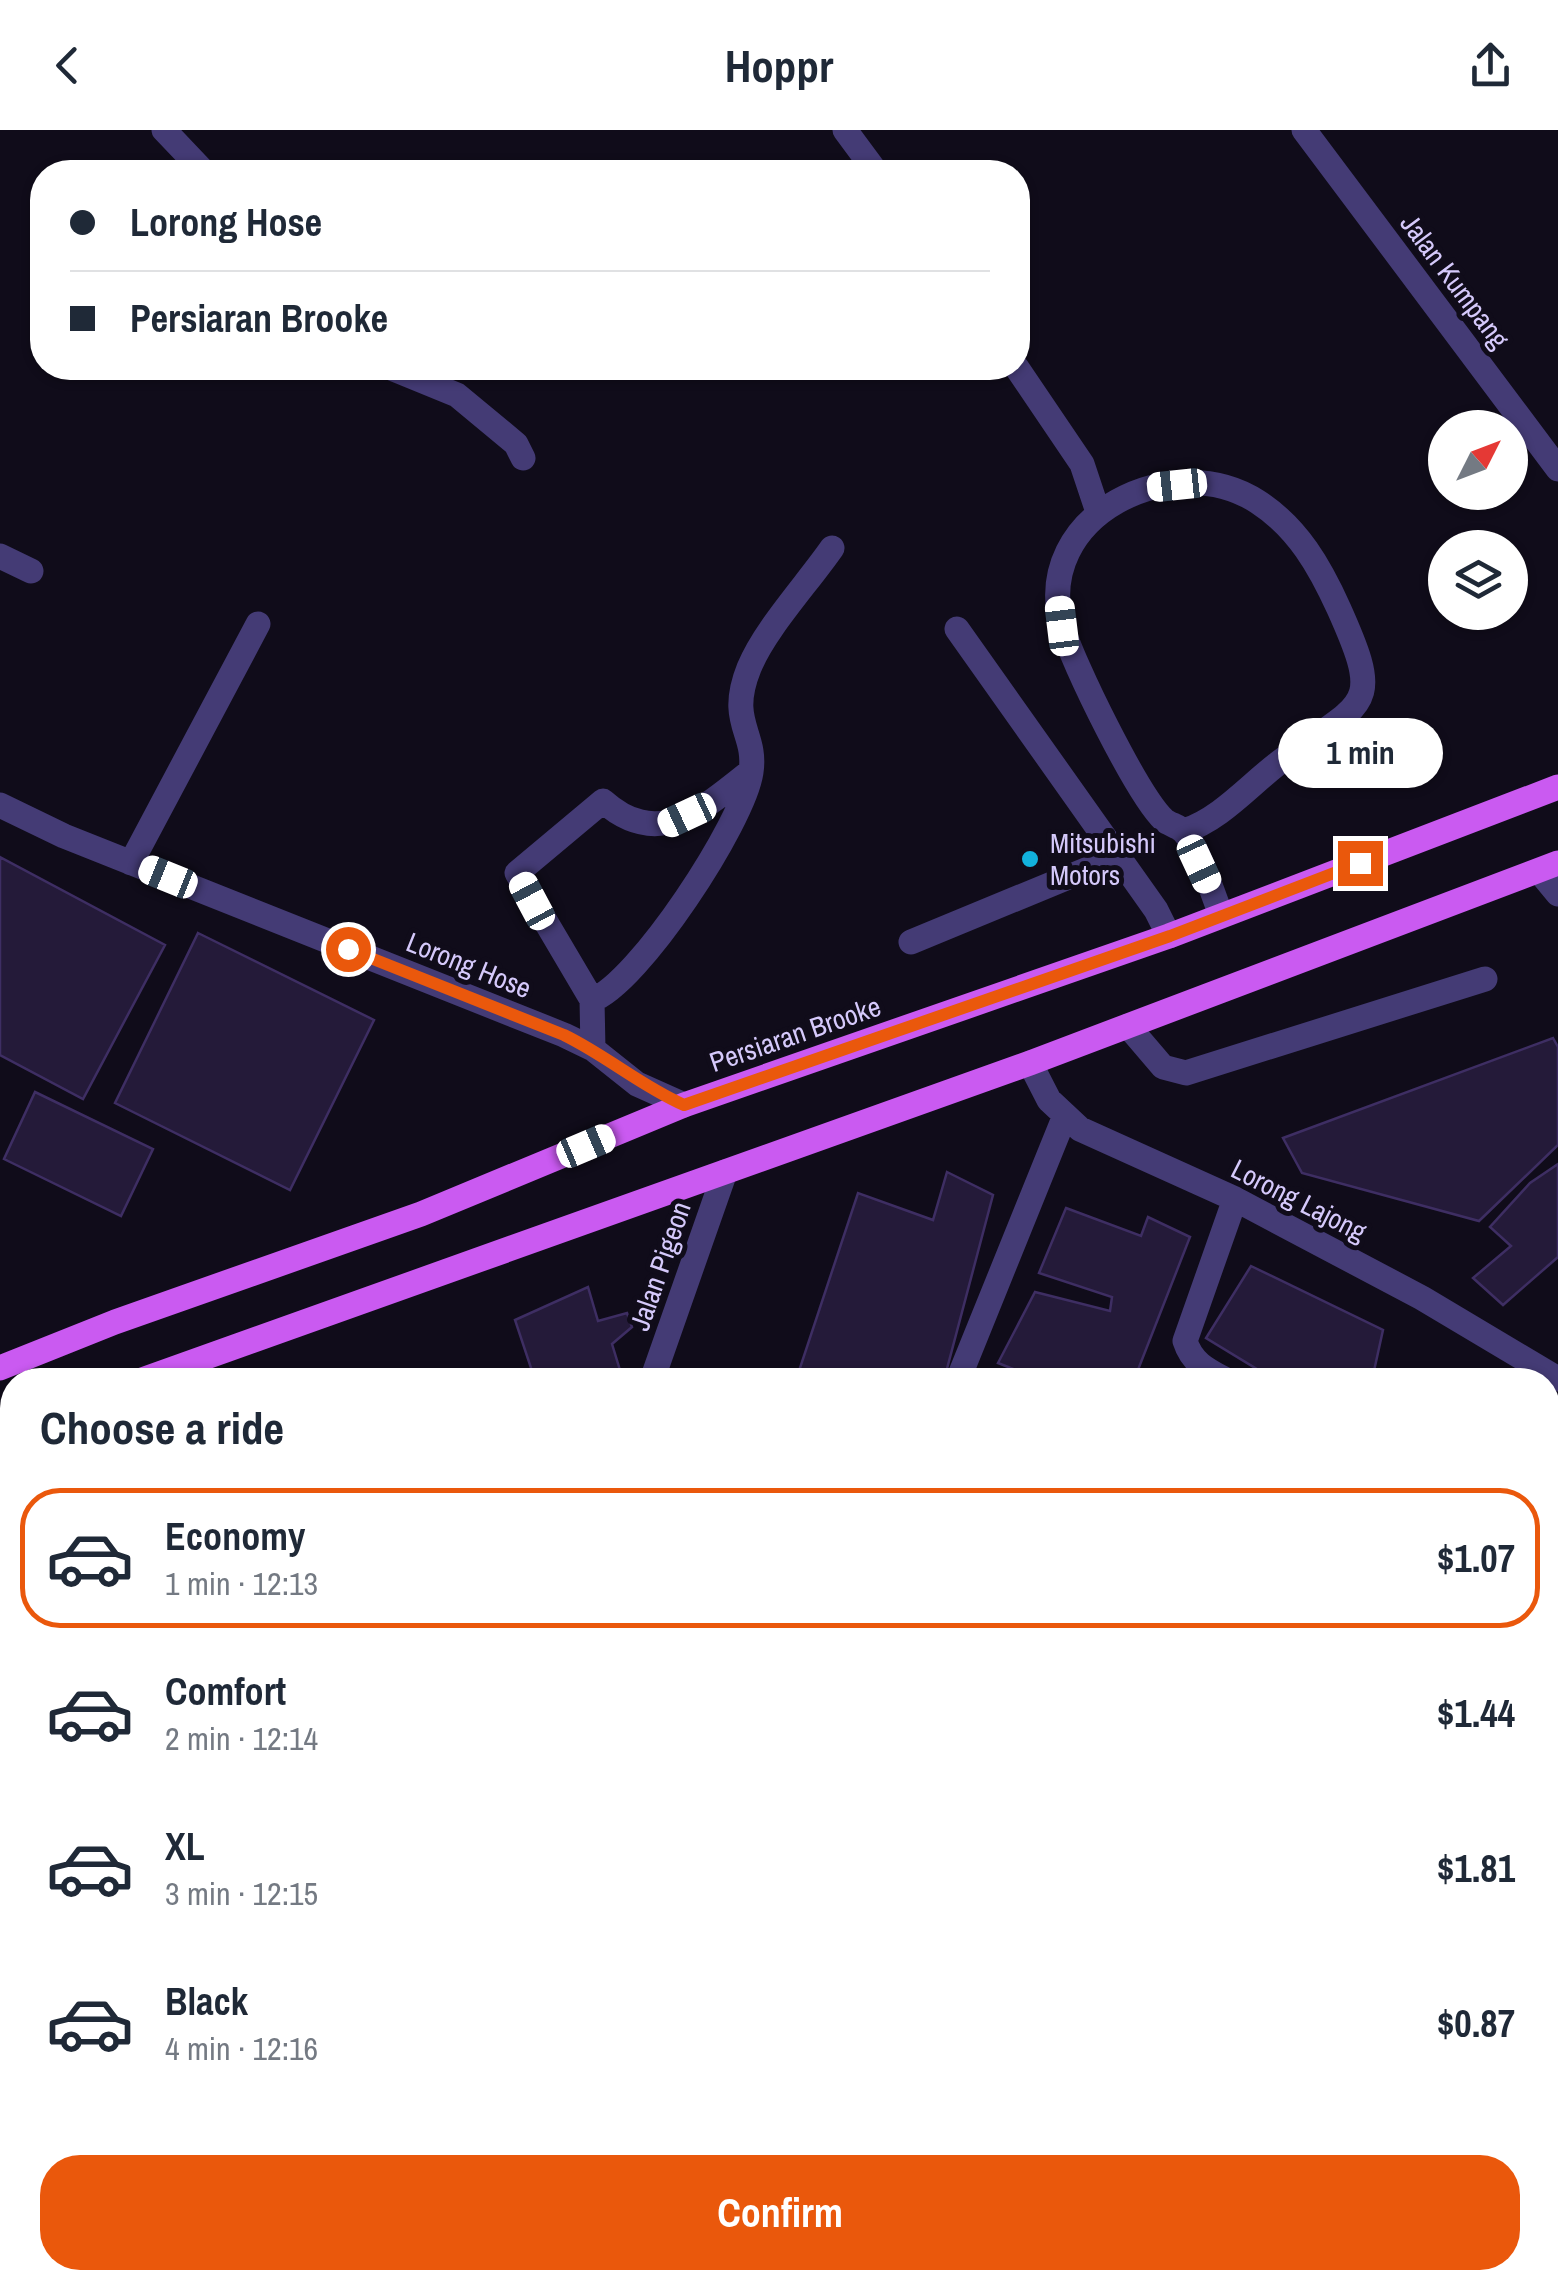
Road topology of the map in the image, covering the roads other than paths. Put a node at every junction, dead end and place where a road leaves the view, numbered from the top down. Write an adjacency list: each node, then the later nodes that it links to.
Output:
1 (164, 130): 4 (street)
2 (845, 130): 5 (street)
3 (1304, 130): 9 (street, Jalan Kumpang)
4 (193, 160)
5 (867, 160)
6 (416, 380): 8 (street)
7 (1024, 380): 10 (street)
8 (523, 458)
9 (1558, 469)
10 (1098, 512): 19 (street); 19 (street)
11 (832, 548): 16 (street)
12 (0, 556): 13 (street)
13 (32, 571)
14 (258, 624): 21 (street)
15 (957, 630): 20 (street)
16 (752, 771): 28 (street); 28 (street)
17 (1558, 788): 24 (main road, Persiaran Brooke)
18 (0, 805): 21 (street, Lorong Hose)
19 (1184, 832): 24 (street)
20 (1118, 858): 25 (street); 26 (street)
21 (132, 863): 30 (street, Lorong Hose)
22 (1548, 867): 23 (street); 29 (main road)
23 (1558, 894)
24 (1221, 915): 25 (main road, Persiaran Brooke)
25 (1170, 936): 32 (main road, Persiaran Brooke)
26 (912, 942)
27 (1485, 979): 29 (street)
28 (592, 1000): 30 (street)
29 (1128, 1026): 31 (main road)
30 (593, 1050): 32 (street, Lorong Hose)
31 (1030, 1063): 33 (street); 34 (main road)
32 (684, 1105): 36 (main road, Persiaran Brooke)
33 (1064, 1118): 35 (street, Lorong Lajong); 39 (street)
34 (725, 1172): 37 (main road); 38 (street, Jalan Pigeon)
35 (1234, 1199): 40 (street); 41 (street, Lorong Lajong)
36 (0, 1368)
37 (176, 1368)
38 (656, 1368)
39 (963, 1368)
40 (1208, 1368)
41 (1540, 1368)

